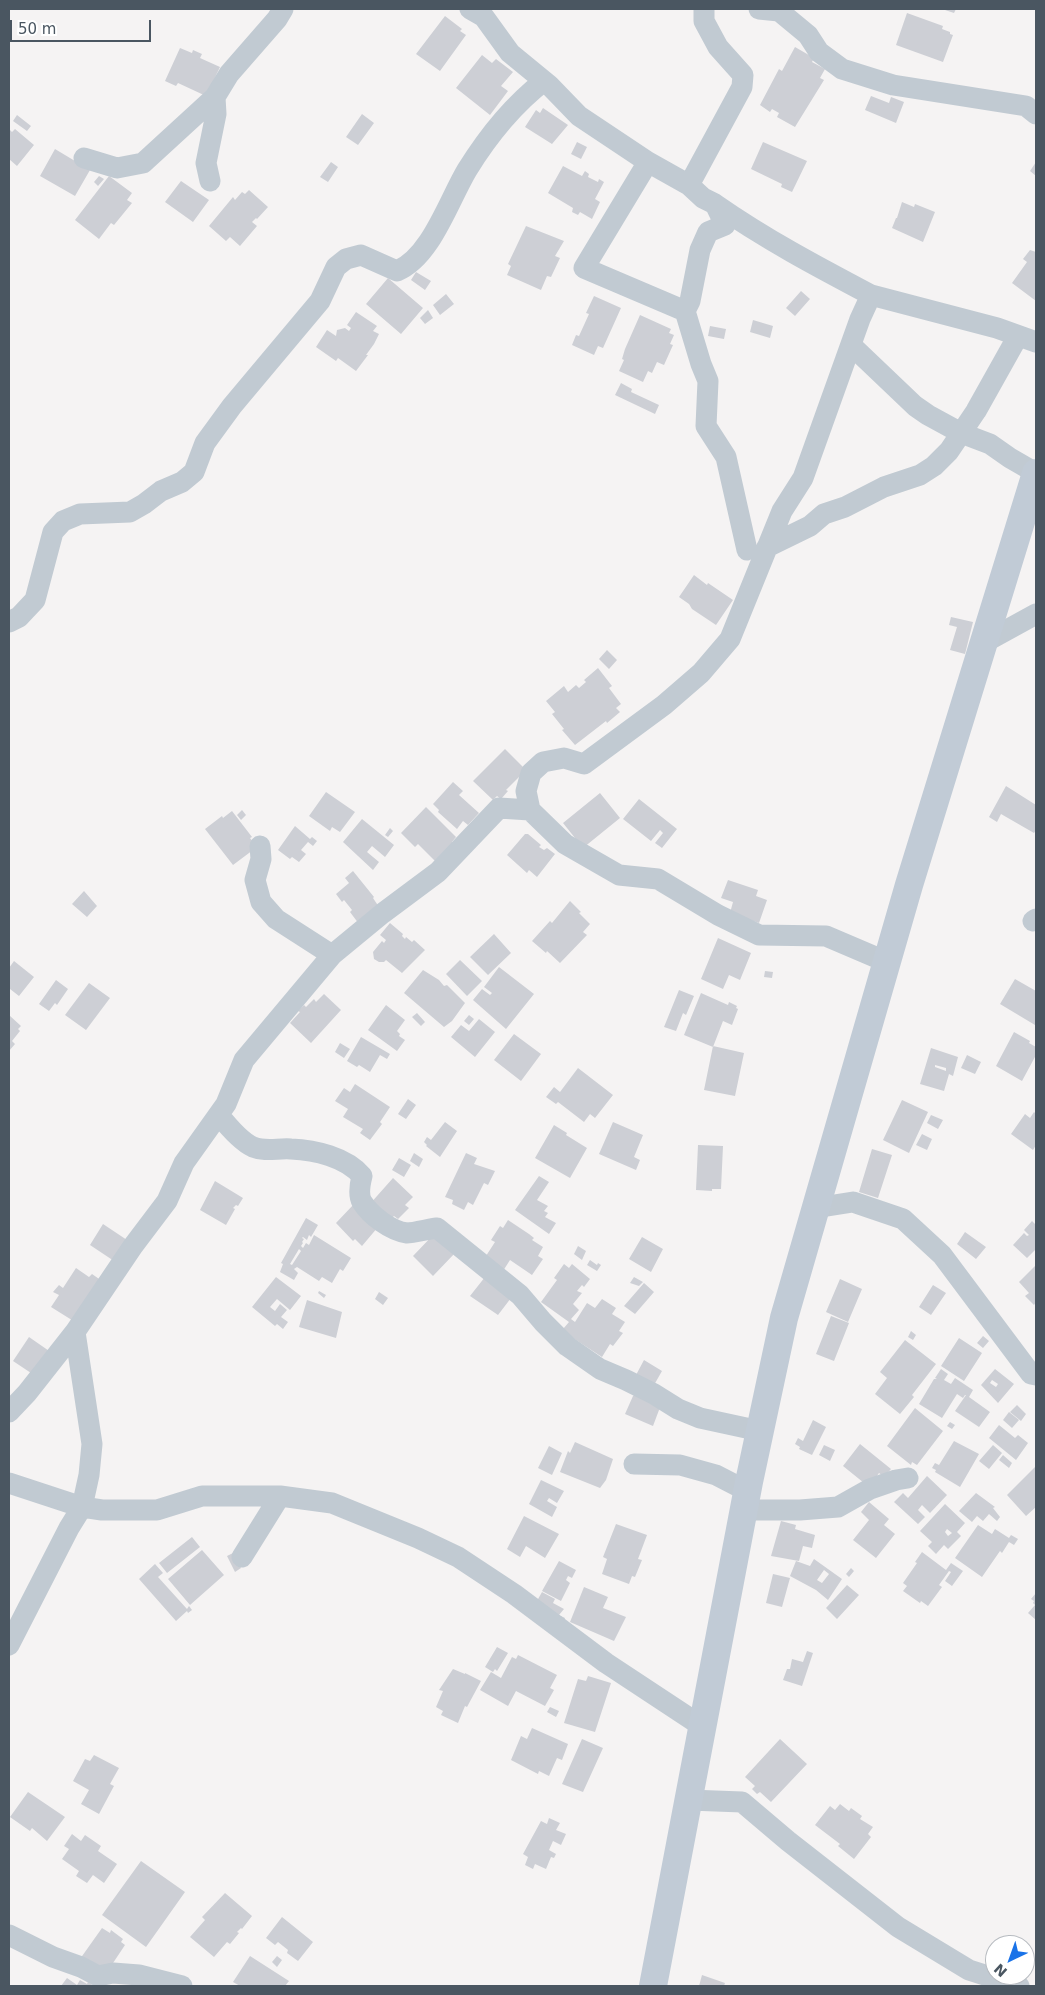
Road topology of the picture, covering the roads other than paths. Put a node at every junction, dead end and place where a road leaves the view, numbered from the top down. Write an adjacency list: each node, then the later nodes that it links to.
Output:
1 (283, 9): 6 (street)
2 (470, 9): 5 (street)
3 (704, 9): 11 (street)
4 (759, 9): 7 (street)
5 (544, 80): 9 (street); 21 (street)
6 (215, 97): 8 (street); 10 (street)
7 (1036, 114)
8 (84, 158)
9 (648, 162): 11 (street); 14 (street)
10 (210, 181)
11 (689, 185): 12 (street)
12 (715, 204): 13 (street); 14 (street)
13 (871, 295): 15 (street); 16 (street)
14 (685, 311): 19 (street)
15 (1027, 339): 17 (street)
16 (851, 345): 17 (street); 19 (street)
17 (961, 433): 18 (street); 19 (street)
18 (1036, 473): 22 (main road)
19 (757, 549): 23 (street)
20 (1036, 614): 22 (street)
21 (9, 622)
22 (985, 642): 26 (main road)
23 (530, 810): 25 (street); 26 (street)
24 (260, 846): 25 (street)
25 (332, 955): 27 (street)
26 (887, 962): 28 (main road)
27 (219, 1115): 29 (street); 32 (street)
28 (815, 1208): 30 (street); 32 (main road)
29 (75, 1332): 31 (street); 38 (street)
30 (1036, 1375)
31 (9, 1412)
32 (760, 1431): 37 (main road)
33 (634, 1464): 37 (street)
34 (908, 1478): 37 (street)
35 (9, 1483): 38 (street)
36 (280, 1496): 38 (street); 39 (street); 41 (street)
37 (746, 1501): 41 (main road)
38 (82, 1507): 40 (street)
39 (242, 1557)
40 (9, 1645)
41 (704, 1727): 42 (main road)
42 (689, 1800): 45 (main road); 46 (street)
43 (9, 1935): 44 (street)
44 (182, 1986)
45 (653, 1986)
46 (1019, 1986)

